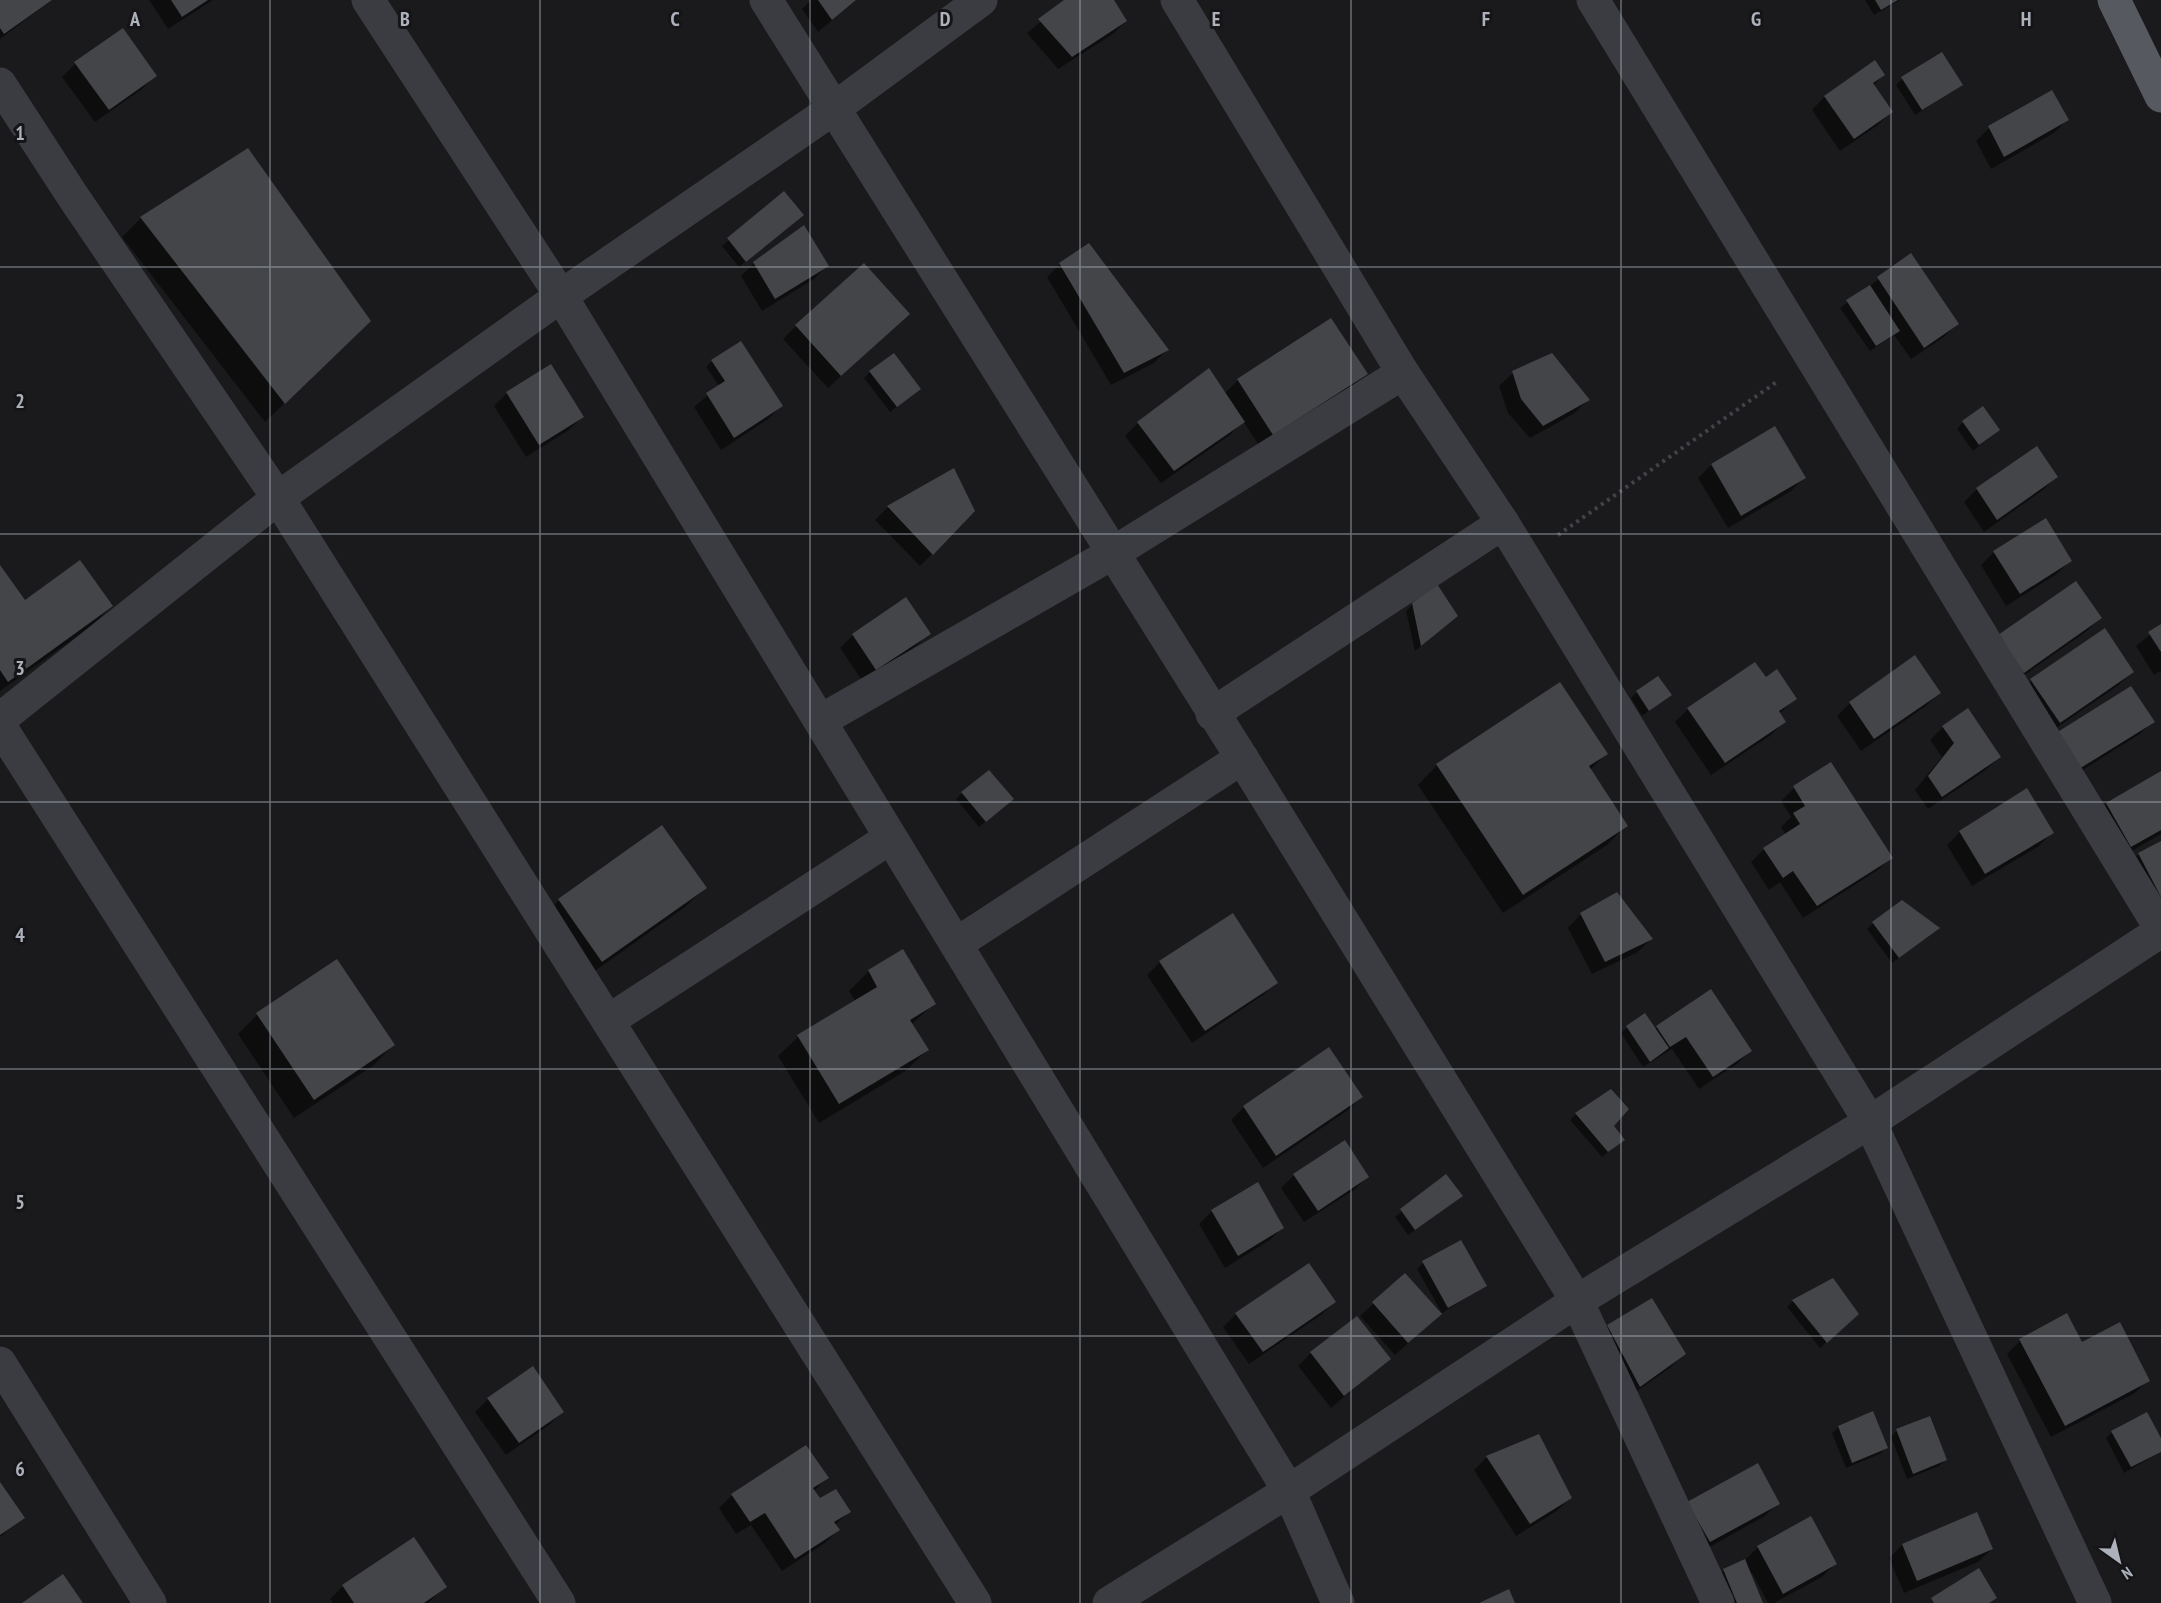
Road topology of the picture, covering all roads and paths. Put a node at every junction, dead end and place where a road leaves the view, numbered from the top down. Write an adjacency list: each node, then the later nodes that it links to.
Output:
1 (368, 0): 10 (street)
2 (766, 0): 9 (street)
3 (981, 0): 9 (street)
4 (1177, 0): 12 (street)
5 (1593, 0): 11 (street)
6 (2114, 0): 8 (main road)
7 (0, 84): 13 (street)
8 (2161, 96)
9 (836, 107): 10 (street); 15 (street)
10 (561, 296): 13 (street); 19 (street)
11 (1813, 356): 16 (path); 23 (street)
12 (1403, 373): 14 (street); 15 (street)
13 (278, 498): 18 (street); 25 (street)
14 (1503, 523): 16 (street); 17 (street)
15 (1113, 553): 17 (street); 19 (street)
16 (1524, 559): 26 (street)
17 (1212, 714): 21 (street)
18 (0, 719)
19 (820, 721): 22 (street)
20 (0, 726): 31 (street)
21 (1242, 758): 24 (street); 27 (street)
22 (890, 838): 24 (street); 25 (street)
23 (2161, 930): 26 (street)
24 (956, 944): 29 (street)
25 (608, 1021): 32 (street)
26 (1870, 1122): 27 (street); 36 (street)
27 (1577, 1301): 29 (street); 35 (street)
28 (0, 1363): 30 (street)
29 (1289, 1491): 33 (street); 34 (street)
30 (150, 1603)
31 (559, 1603)
32 (975, 1603)
33 (1109, 1603)
34 (1338, 1603)
35 (1718, 1603)
36 (2096, 1603)

